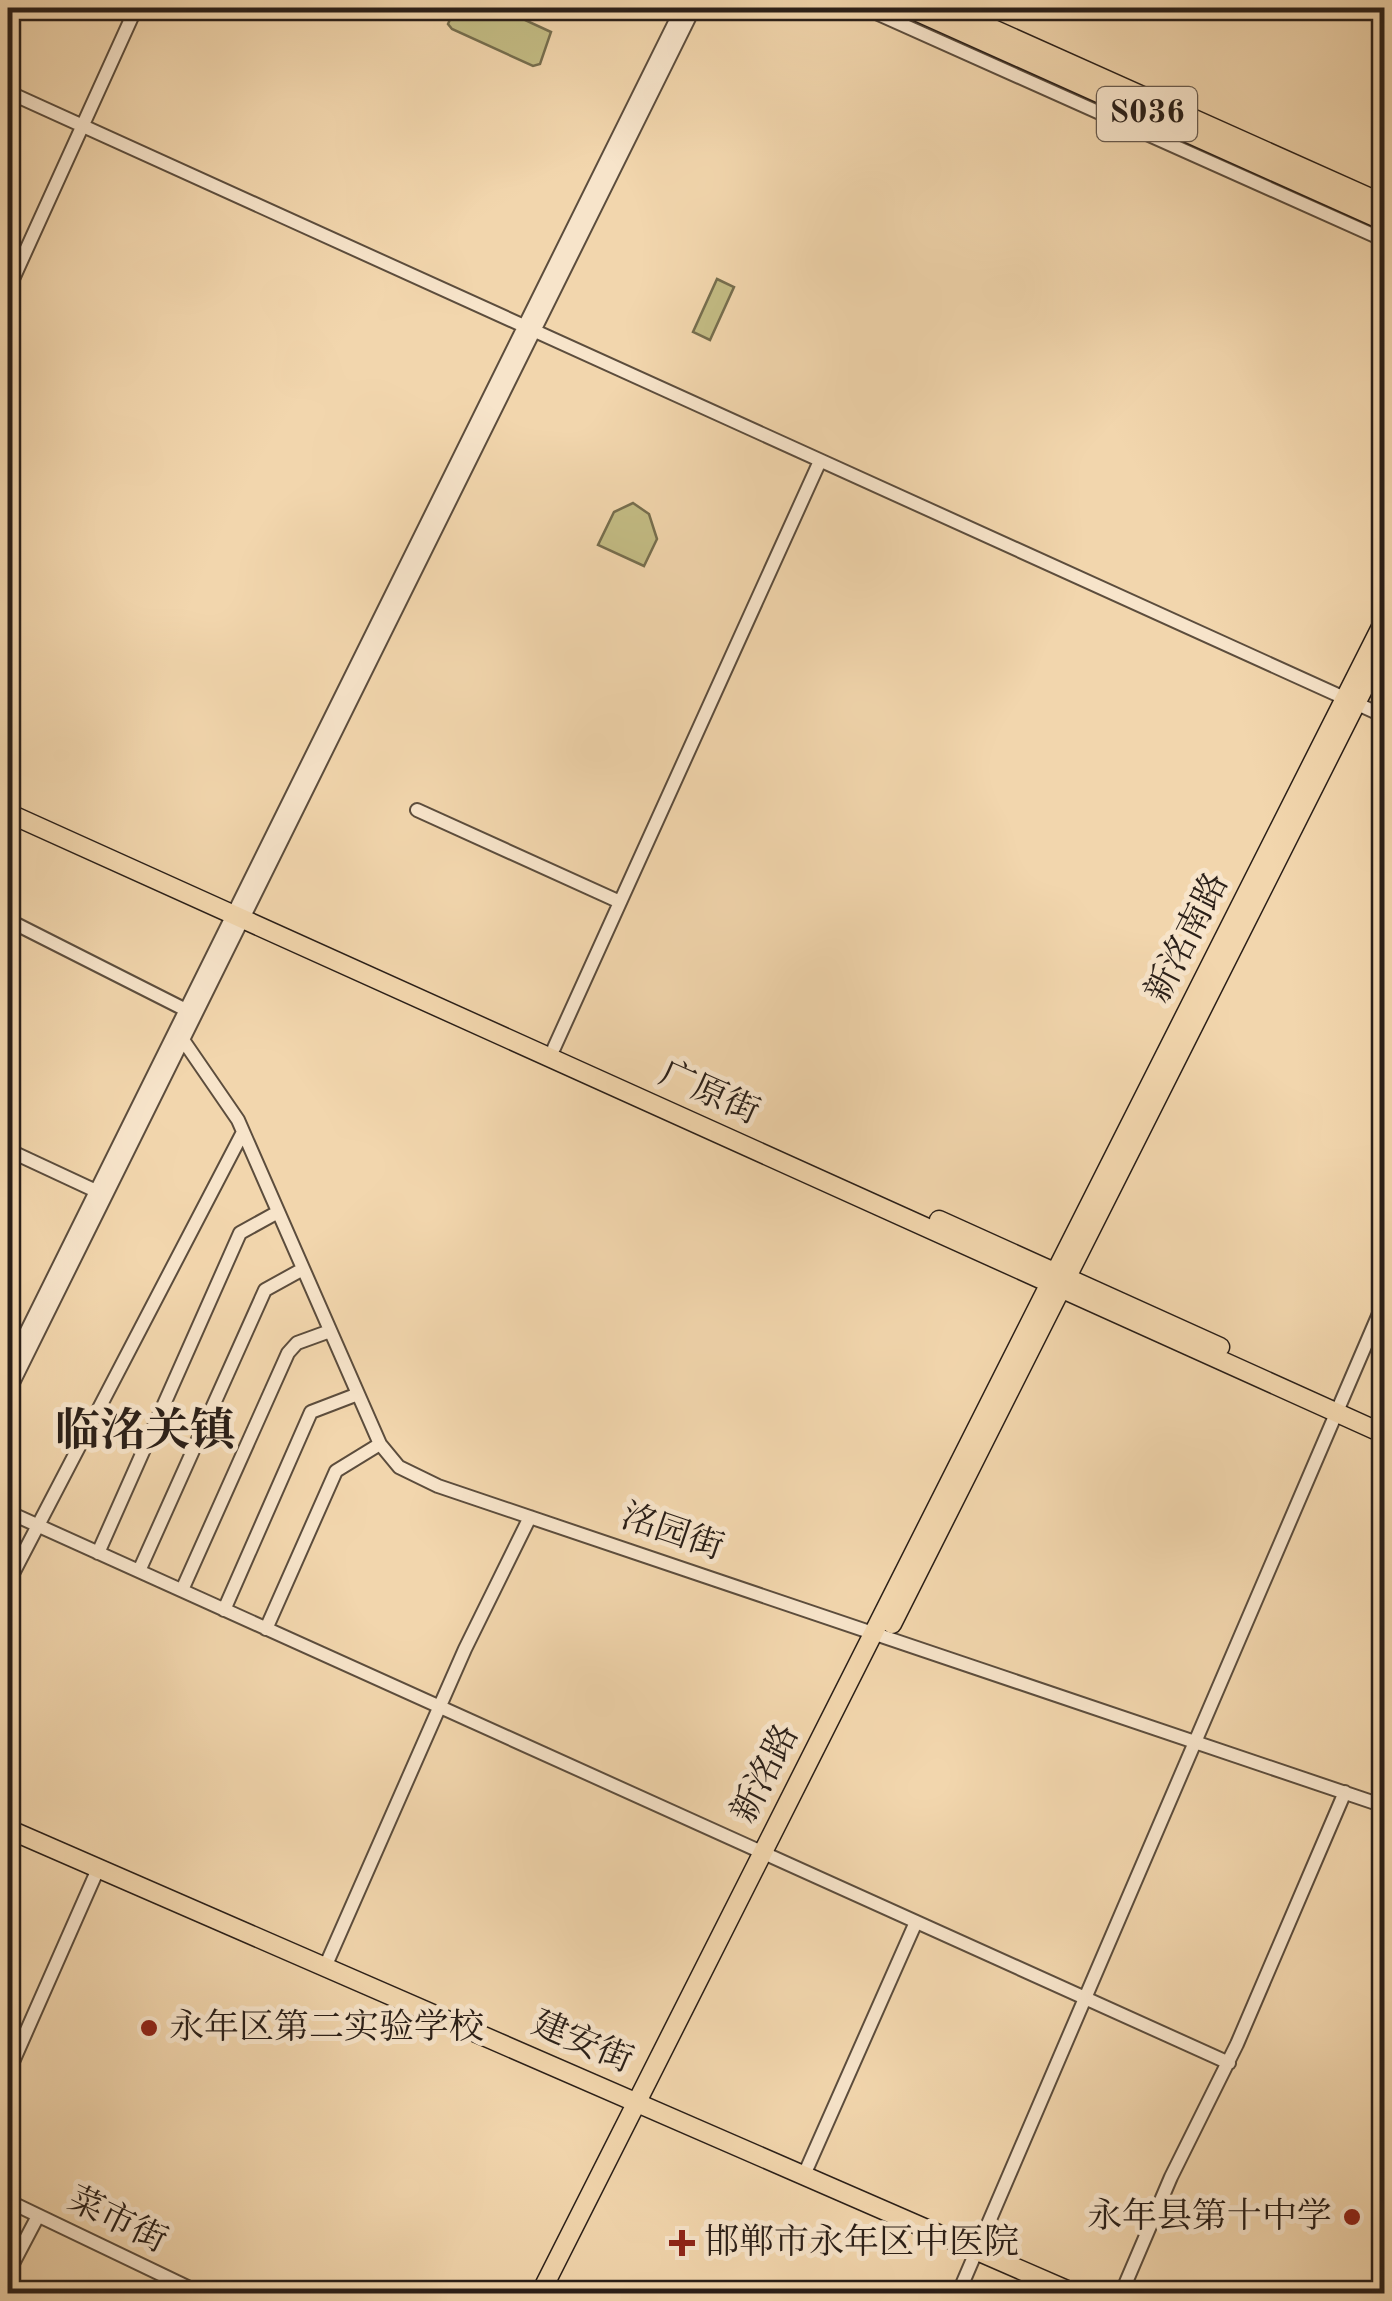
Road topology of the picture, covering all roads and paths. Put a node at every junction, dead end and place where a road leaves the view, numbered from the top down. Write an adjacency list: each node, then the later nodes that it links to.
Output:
1 (136, 8): 8 (street)
2 (682, 8): 13 (street)
3 (694, 8): 13 (street)
4 (865, 8): 11 (street)
5 (909, 8): 10 (main road, S036)
6 (946, 8): 9 (main road, S036)
7 (8, 92): 8 (street)
8 (82, 126): 12 (street); 13 (street)
9 (1384, 204)
10 (1384, 221)
11 (1384, 240)
12 (8, 290)
13 (529, 329): 14 (street); 23 (street)
14 (820, 461): 17 (street); 22 (street)
15 (1384, 621): 17 (main road, 新洺南路)
16 (1384, 648): 17 (main road, 新洺南路)
17 (1351, 701): 18 (street); 33 (main road, 新洺南路)
18 (1384, 716)
19 (8, 802): 23 (main road, 广原街)
20 (417, 810): 22 (street)
21 (8, 814): 23 (main road, 广原街)
22 (620, 902): 27 (street)
23 (240, 913): 25 (street); 26 (street); 27 (main road, 广原街); 33 (main road, 广原街)
24 (8, 920): 25 (street)
25 (186, 1010): 30 (street)
26 (183, 1040): 28 (street, 洺园街); 37 (street)
27 (554, 1048): 33 (main road, 广原街)
28 (243, 1132): 31 (street, 洺园街); 45 (street)
29 (8, 1150): 30 (street)
30 (96, 1191): 36 (street)
31 (278, 1212): 32 (street, 洺园街); 46 (street)
32 (303, 1269): 35 (street, 洺园街); 47 (street)
33 (1058, 1281): 39 (main road, 广原街); 52 (main road, 新洺路)
34 (1384, 1302): 39 (street)
35 (330, 1331): 38 (street, 洺园街); 49 (street)
36 (8, 1369)
37 (8, 1394)
38 (358, 1394): 42 (street, 洺园街); 50 (street)
39 (1337, 1407): 40 (main road, 广原街); 41 (main road, 广原街); 54 (street)
40 (1384, 1422)
41 (1384, 1434)
42 (380, 1444): 44 (street, 洺园街); 51 (street)
43 (8, 1512): 45 (street)
44 (530, 1516): 52 (street, 洺园街); 53 (street)
45 (36, 1525): 46 (street); 48 (street)
46 (98, 1552): 47 (street)
47 (139, 1571): 49 (street)
48 (8, 1583)
49 (182, 1590): 50 (street)
50 (224, 1610): 51 (street)
51 (266, 1629): 53 (street)
52 (880, 1635): 54 (street, 洺园街); 58 (main road, 新洺路)
53 (440, 1707): 58 (street); 61 (street)
54 (1196, 1742): 55 (street, 洺园街); 62 (street)
55 (1345, 1792): 56 (street, 洺园街); 63 (street)
56 (1384, 1806)
57 (8, 1829): 59 (main road, 建安街)
58 (768, 1855): 60 (street); 65 (main road, 新洺路)
59 (98, 1868): 61 (main road, 建安街); 64 (street)
60 (916, 1922): 62 (street); 66 (street)
61 (325, 1967): 65 (main road, 建安街)
62 (1086, 1998): 63 (street); 69 (street)
63 (1229, 2063): 76 (street)
64 (8, 2073)
65 (642, 2105): 66 (main road, 建安街); 72 (main road, 新洺路); 73 (main road, 新洺路)
66 (804, 2175): 69 (main road, 建安街)
67 (8, 2201): 68 (street, 菜市街)
68 (38, 2216): 70 (street); 71 (street, 菜市街)
69 (976, 2250): 74 (street); 75 (main road, 建安街)
70 (8, 2273)
71 (202, 2294)
72 (540, 2294)
73 (553, 2294)
74 (958, 2294)
75 (1076, 2294)
76 (1122, 2294)

